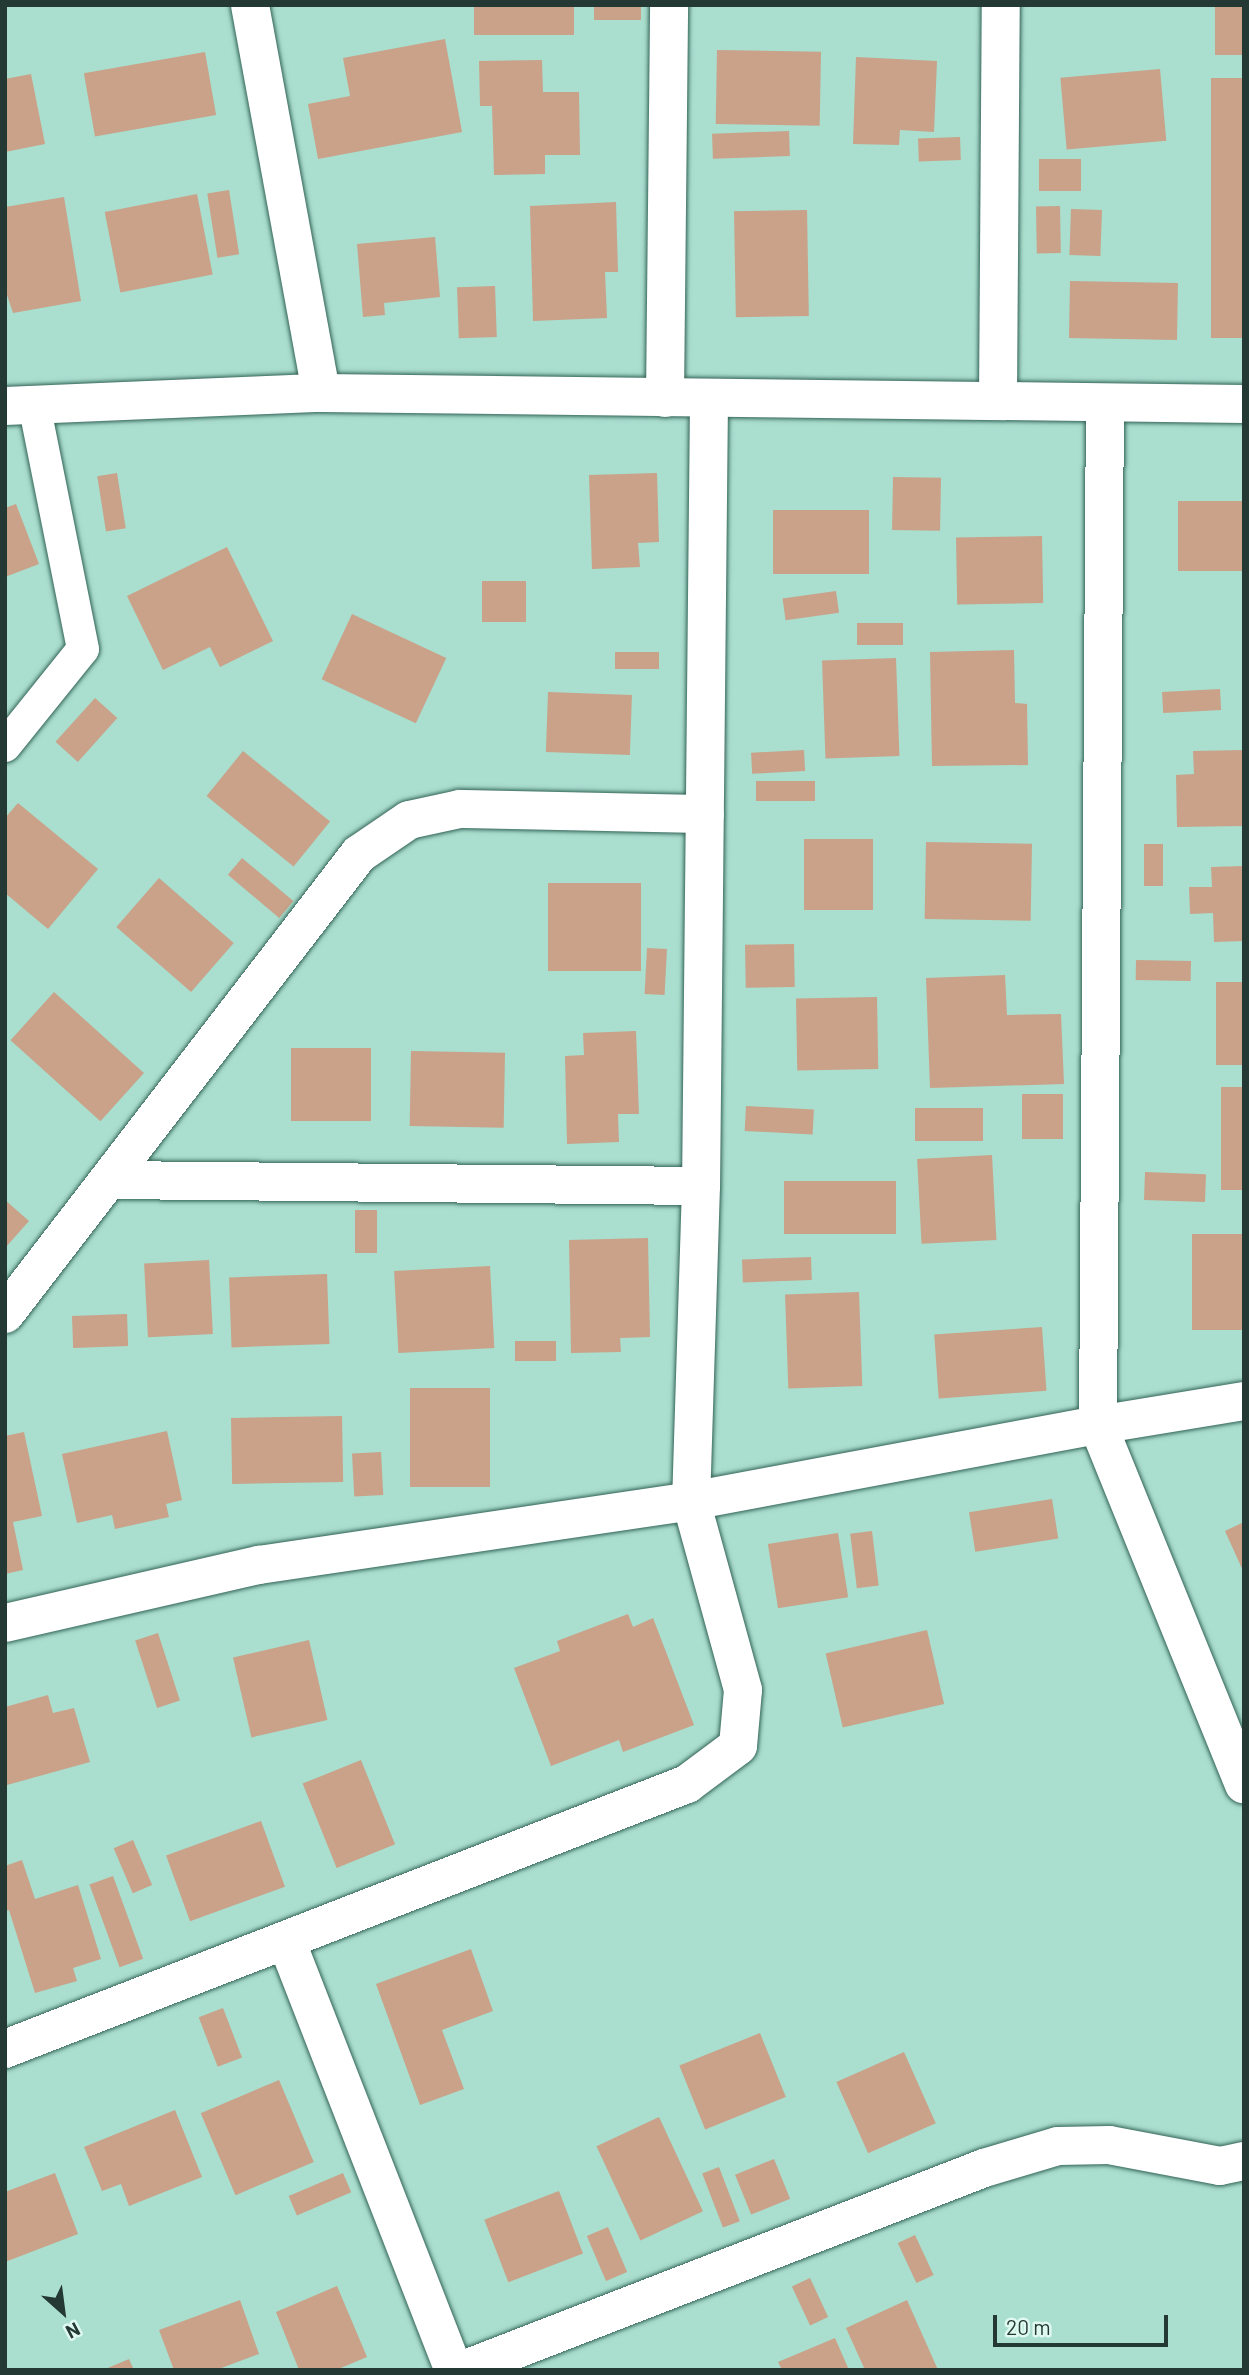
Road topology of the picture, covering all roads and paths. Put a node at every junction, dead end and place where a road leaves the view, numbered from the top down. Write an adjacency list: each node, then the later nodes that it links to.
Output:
1 (250, 5): 4 (street)
2 (669, 5): 5 (street)
3 (1001, 5): 6 (street)
4 (321, 393): 5 (street); 9 (street)
5 (665, 398): 7 (street)
6 (998, 399): 7 (street); 10 (street)
7 (709, 400): 12 (street)
8 (1244, 404): 10 (street)
9 (20, 405): 11 (lane)
10 (1105, 405): 17 (street)
11 (5, 746)
12 (705, 814): 13 (street); 14 (street)
13 (110, 1180): 14 (street); 15 (street)
14 (701, 1186): 18 (street)
15 (5, 1314)
16 (1244, 1401): 17 (street)
17 (1097, 1425): 18 (street); 20 (street)
18 (691, 1501): 19 (street); 21 (street)
19 (5, 1623)
20 (1244, 1784)
21 (286, 1940): 22 (street); 24 (street)
22 (5, 2049)
23 (1244, 2161): 25 (street)
24 (454, 2370)
25 (463, 2370)

